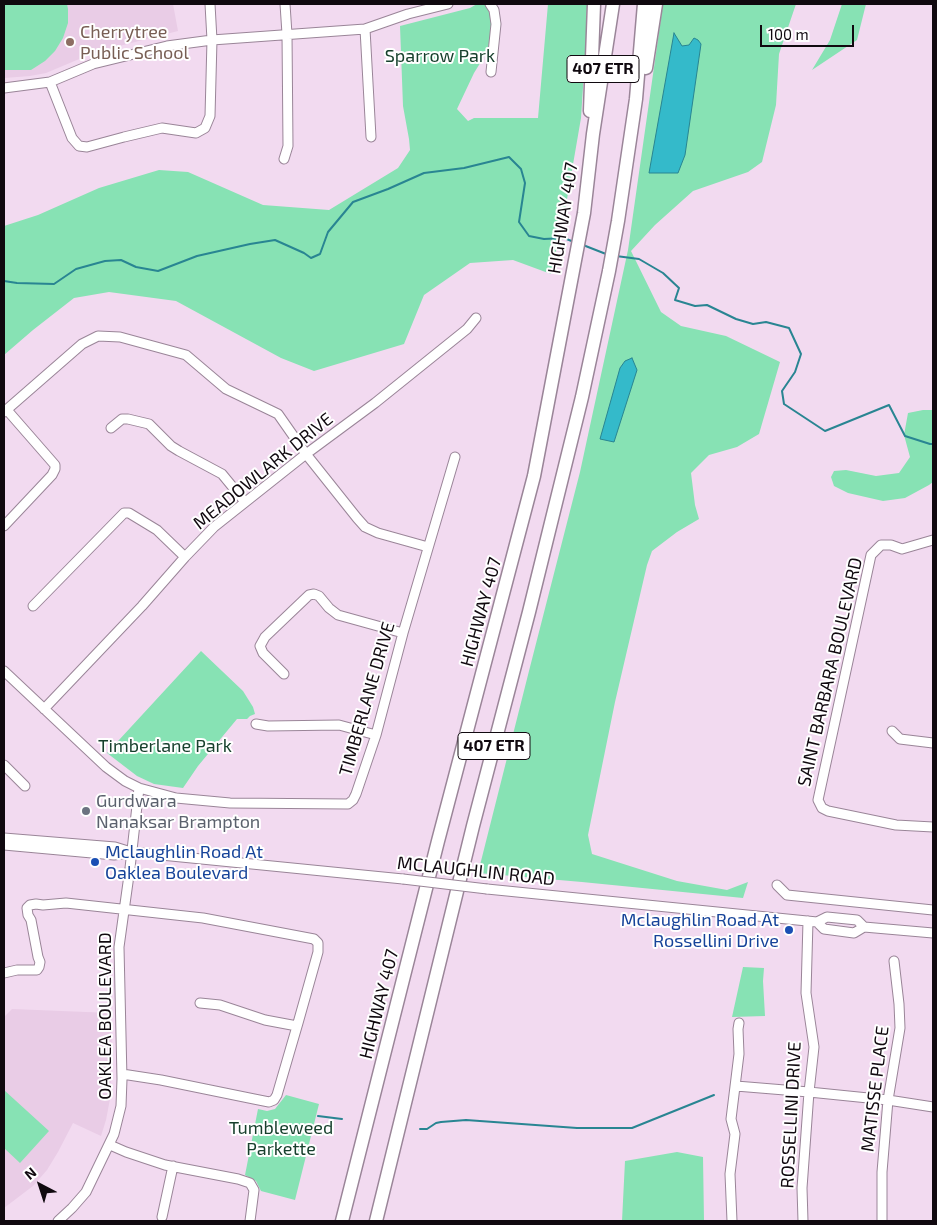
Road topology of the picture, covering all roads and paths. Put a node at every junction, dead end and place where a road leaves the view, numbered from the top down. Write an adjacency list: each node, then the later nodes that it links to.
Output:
1 (210, 4): 11 (street)
2 (285, 4): 10 (street)
3 (448, 4): 9 (street)
4 (490, 4): 12 (street)
5 (594, 4): 16 (highway)
6 (613, 4): 16 (highway, HIGHWAY 407 / 407 ETR)
7 (644, 4): 15 (highway, 407 ETR)
8 (656, 4): 15 (highway)
9 (365, 28): 10 (street); 17 (street)
10 (287, 34): 11 (street); 18 (street)
11 (212, 40): 13 (street); 13 (street)
12 (491, 72)
13 (50, 82): 14 (street)
14 (4, 88)
15 (636, 99): 62 (highway, 407 ETR)
16 (594, 134): 65 (highway, HIGHWAY 407 / 407 ETR)
17 (371, 137)
18 (284, 159)
19 (476, 318): 22 (street, MEADOWLARK DRIVE)
20 (5, 411): 22 (street); 25 (street)
21 (111, 428): 24 (street)
22 (306, 454): 24 (street, MEADOWLARK DRIVE); 27 (street)
23 (455, 457): 27 (street, TIMBERLANE DRIVE)
24 (246, 502): 28 (street, MEADOWLARK DRIVE)
25 (4, 526)
26 (933, 540): 41 (street, SAINT BARBARA BOULEVARD)
27 (428, 547): 30 (street, TIMBERLANE DRIVE)
28 (185, 557): 29 (street); 33 (street, MEADOWLARK DRIVE)
29 (33, 606)
30 (403, 633): 31 (street); 36 (street, TIMBERLANE DRIVE)
31 (284, 674)
32 (6, 678): 33 (street, TIMBERLANE DRIVE)
33 (44, 708): 40 (street, TIMBERLANE DRIVE)
34 (256, 724): 36 (street)
35 (892, 731): 37 (street)
36 (376, 735): 40 (street, TIMBERLANE DRIVE)
37 (933, 743)
38 (4, 765): 39 (street)
39 (25, 786)
40 (138, 788): 44 (street, OAKLEA BOULEVARD)
41 (933, 827)
42 (4, 838): 44 (street)
43 (4, 845): 44 (street)
44 (131, 852): 46 (street, OAKLEA BOULEVARD); 48 (street, MCLAUGHLIN ROAD, bridge)
45 (778, 884): 47 (street)
46 (124, 910): 52 (street); 55 (street); 56 (street, OAKLEA BOULEVARD)
47 (933, 910)
48 (813, 922): 49 (street, MCLAUGHLIN ROAD); 49 (street, MCLAUGHLIN ROAD); 58 (street, ROSSELLINI DRIVE)
49 (864, 927): 50 (street, MCLAUGHLIN ROAD)
50 (933, 933)
51 (894, 961): 59 (street, MATISSE PLACE)
52 (4, 973)
53 (200, 1004): 55 (street)
54 (739, 1023): 57 (street)
55 (297, 1026): 56 (street)
56 (122, 1074): 61 (street, OAKLEA BOULEVARD)
57 (736, 1086): 58 (street); 70 (street)
58 (809, 1092): 59 (street); 71 (street, ROSSELLINI DRIVE)
59 (888, 1100): 60 (street); 72 (street, MATISSE PLACE)
60 (933, 1107)
61 (110, 1145): 63 (street); 66 (street, OAKLEA BOULEVARD)
62 (389, 1164): 68 (highway, 407 ETR); 69 (highway)
63 (173, 1166): 64 (street); 67 (street)
64 (162, 1217)
65 (342, 1217)
66 (60, 1220)
67 (250, 1221)
68 (376, 1221)
69 (384, 1221)
70 (732, 1221)
71 (803, 1221)
72 (882, 1221)

